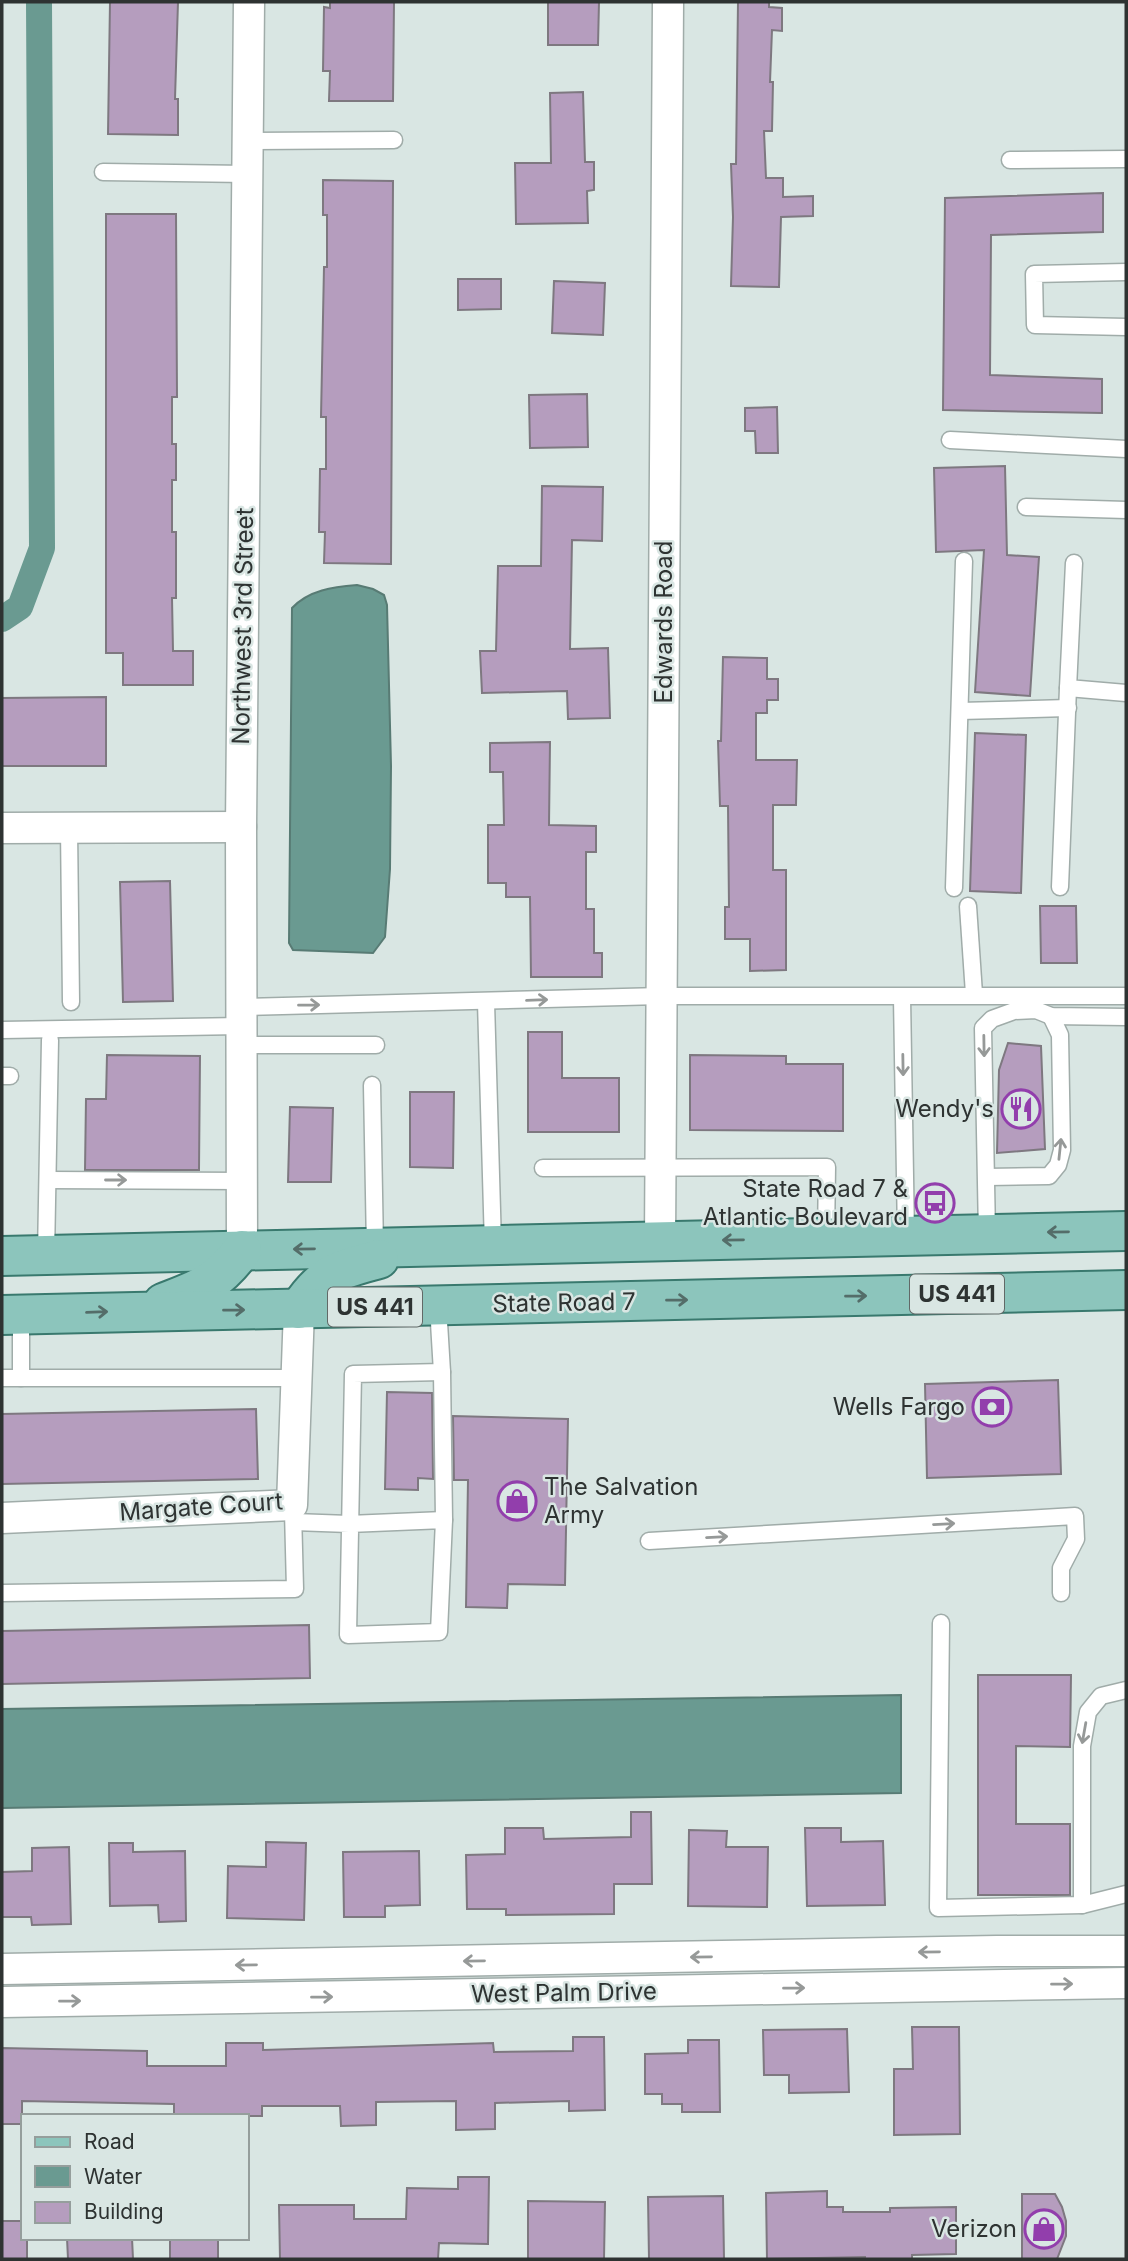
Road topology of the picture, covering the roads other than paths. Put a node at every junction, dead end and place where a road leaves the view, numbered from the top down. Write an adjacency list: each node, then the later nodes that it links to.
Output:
1 (249, 2): 4 (street, Northwest 3rd Street)
2 (668, 2): 28 (street, Edwards Road)
3 (394, 140): 4 (lane)
4 (247, 141): 8 (street, Northwest 3rd Street)
5 (1126, 159): 6 (lane)
6 (1010, 160)
7 (103, 172): 8 (lane)
8 (247, 174): 21 (street, Northwest 3rd Street)
9 (1126, 272): 10 (lane)
10 (1126, 327)
11 (950, 440): 12 (lane)
12 (1126, 449)
13 (1026, 507): 14 (lane)
14 (1126, 510)
15 (964, 561): 20 (lane)
16 (1074, 563): 17 (lane)
17 (1068, 688): 18 (lane); 19 (lane)
18 (1126, 693)
19 (1068, 708): 20 (lane); 24 (lane)
20 (960, 711): 25 (lane)
21 (241, 827): 23 (street); 35 (street, Northwest 3rd Street)
22 (2, 828): 23 (street)
23 (69, 828): 31 (lane)
24 (1060, 887)
25 (954, 888)
26 (968, 906): 27 (lane)
27 (974, 995): 29 (lane); 30 (lane)
28 (661, 996): 30 (lane); 32 (lane, one-way to 28); 40 (street, Edwards Road)
29 (1126, 996)
30 (902, 997): 47 (lane, one-way to 47)
31 (71, 1002)
32 (486, 1002): 35 (lane, one-way to 32); 50 (lane)
33 (1051, 1016): 34 (lane); 42 (lane, one-way to 42); 42 (lane, one-way to 33)
34 (1126, 1017)
35 (241, 1026): 36 (lane); 38 (lane); 44 (street, Northwest 3rd Street)
36 (2, 1030)
37 (50, 1040): 43 (lane)
38 (376, 1045)
39 (372, 1085): 52 (lane)
40 (660, 1167): 41 (lane); 48 (lane); 49 (street, Edwards Road)
41 (543, 1168)
42 (987, 1177): 46 (lane)
43 (48, 1180): 44 (lane, one-way to 44); 54 (lane)
44 (242, 1181): 53 (street, Northwest 3rd Street)
45 (1126, 1231): 46 (main road, one-way to 46)
46 (987, 1234): 47 (main road)
47 (906, 1236): 48 (main road)
48 (826, 1237): 49 (main road, one-way to 49)
49 (660, 1241): 50 (main road)
50 (492, 1245): 51 (main road)
51 (421, 1247): 52 (main road); 58 (main road)
52 (376, 1248): 53 (main road, one-way to 53)
53 (242, 1250): 54 (main road); 59 (main road)
54 (46, 1255): 55 (main road)
55 (2, 1256)
56 (1126, 1290): 57 (main road, State Road 7 / US 441, one-way to 56)
57 (438, 1306): 58 (main road, State Road 7 / US 441); 61 (lane)
58 (299, 1309): 59 (main road, State Road 7 / US 441, one-way to 58); 64 (street, Margate Court)
59 (141, 1311): 60 (main road, State Road 7 / US 441, one-way to 59)
60 (11, 1315): 63 (lane)
61 (442, 1371): 67 (lane); 68 (lane)
62 (2, 1378): 63 (lane)
63 (21, 1378): 64 (lane)
64 (297, 1378): 65 (street, Margate Court)
65 (293, 1513): 66 (street, Margate Court); 68 (lane); 71 (lane)
66 (2, 1518)
67 (444, 1520): 68 (lane); 68 (lane)
68 (349, 1524)
69 (649, 1541): 70 (lane, one-way to 70)
70 (1061, 1592)
71 (2, 1593)
72 (941, 1623): 75 (lane)
73 (1126, 1690): 75 (lane, one-way to 75)
74 (1126, 1894): 75 (lane)
75 (1082, 1905)
76 (997, 1951): 77 (street, West Palm Drive); 78 (street, West Palm Drive, one-way to 78); 81 (street)
77 (1126, 1951)
78 (548, 1960): 79 (street, West Palm Drive, one-way to 79); 82 (street)
79 (2, 1969)
80 (1126, 1983): 81 (street, West Palm Drive, one-way to 80)
81 (997, 1985): 82 (street, West Palm Drive, one-way to 81)
82 (548, 1993): 83 (street, West Palm Drive, one-way to 82)
83 (2, 2002)

